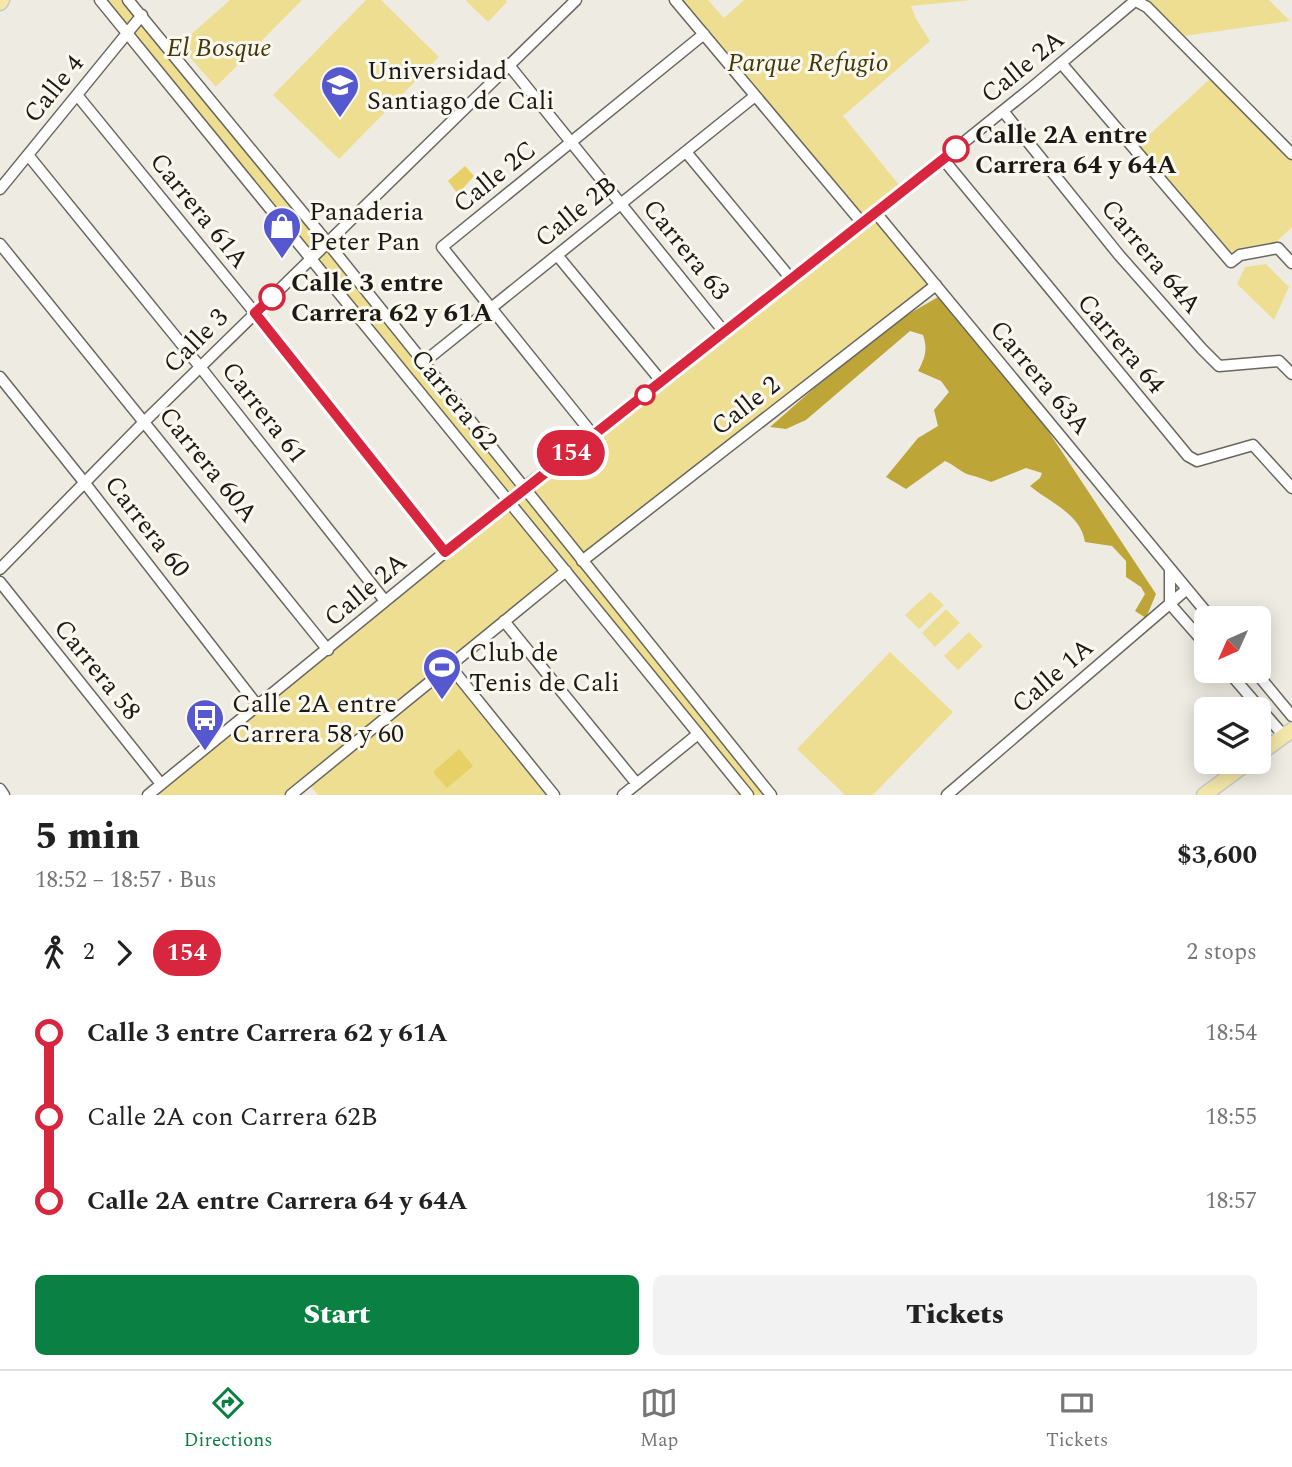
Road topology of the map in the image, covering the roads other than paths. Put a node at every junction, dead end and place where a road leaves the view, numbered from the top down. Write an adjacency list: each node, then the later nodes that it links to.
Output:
1 (100, 0): 7 (street, Carrera 62)
2 (128, 0): 6 (street, Carrera 62)
3 (576, 0): 10 (street, Calle 3)
4 (675, 0): 8 (street)
5 (1136, 0): 9 (street, Calle 2A); 16 (street)
6 (142, 15): 7 (street, Calle 4); 23 (street, Carrera 62)
7 (128, 32): 11 (street, Calle 4); 26 (street, Carrera 62)
8 (704, 34): 12 (street); 14 (street, Calle 2C)
9 (1061, 63): 13 (street, Calle 2A); 27 (street)
10 (508, 64): 14 (street, Carrera 63); 23 (street, Calle 3)
11 (76, 95): 17 (street, Calle 4); 31 (street, Carrera 61A)
12 (755, 96): 15 (street, Calle 2B); 22 (street)
13 (1003, 111): 18 (street, Calle 2A); 35 (street, Carrera 64A)
14 (572, 142): 20 (street, Carrera 63); 30 (street, Calle 2C)
15 (686, 152): 20 (street, Calle 2B); 28 (street)
16 (1292, 154)
17 (27, 155): 19 (street, Calle 4); 34 (street, Carrera 61)
18 (943, 159): 21 (street, Calle 2A); 42 (street, Carrera 64)
19 (0, 189)
20 (622, 203): 25 (street, Calle 2B); 32 (street, Carrera 63)
21 (876, 213): 22 (street, Calle 2A); 29 (street, Carrera 63A)
22 (863, 224): 28 (street, Calle 2A)
23 (327, 242): 26 (street, Calle 3); 33 (street, Carrera 62)
24 (0, 244): 38 (street, Carrera 60A)
25 (557, 255): 30 (street, Calle 2B); 37 (street)
26 (311, 258): 31 (street, Calle 3); 43 (street, Carrera 62)
27 (1292, 262)
28 (792, 280): 32 (street, Calle 2A)
29 (936, 285): 45 (street, Calle 2); 47 (street, Carrera 63A)
30 (491, 308): 33 (street, Calle 2B); 39 (street)
31 (255, 313): 34 (street, Calle 3); 44 (street, Carrera 61A)
32 (725, 332): 37 (street, Calle 2A)
33 (424, 362): 41 (street, Carrera 62)
34 (201, 368): 38 (street, Calle 3); 51 (street, Carrera 61)
35 (1292, 374)
36 (0, 377): 40 (street, Carrera 60)
37 (662, 382): 39 (street, Calle 2A)
38 (145, 421): 40 (street, Calle 3); 57 (street, Carrera 60A)
39 (594, 436): 41 (street, Calle 2A)
40 (85, 482): 46 (street, Calle 3); 62 (street, Carrera 60)
41 (524, 488): 43 (street, Calle 2A); 45 (street, Carrera 62)
42 (1292, 488)
43 (509, 501): 44 (street, Calle 2A); 48 (street, Carrera 62)
44 (445, 552): 51 (street, Calle 2A)
45 (582, 561): 56 (street, Carrera 62)
46 (0, 569)
47 (1170, 569): 50 (street, Carrera 63A); 52 (street)
48 (566, 571): 54 (street); 58 (street, Carrera 62)
49 (0, 582): 69 (street, Carrera 58)
50 (1187, 589): 52 (street, Calle 1A); 53 (street, Carrera 63A)
51 (385, 601): 57 (street, Calle 2A)
52 (1170, 604): 55 (street); 79 (street, Calle 1A)
53 (1201, 606)
54 (504, 621): 59 (street); 70 (street)
55 (1194, 631)
56 (649, 644): 58 (street); 68 (street, Carrera 62)
57 (328, 650): 62 (street, Calle 2A)
58 (635, 656): 65 (street, Carrera 62)
59 (450, 666): 75 (street); 76 (street)
60 (1240, 683): 64 (street)
61 (1265, 683): 63 (street)
62 (257, 705): 69 (street, Calle 2A)
63 (1292, 716)
64 (1288, 733): 66 (main road)
65 (698, 734): 70 (street); 72 (street, Carrera 62)
66 (1271, 745)
67 (1232, 774): 80 (main road)
68 (757, 777): 72 (street); 78 (street, Carrera 62)
69 (161, 784): 74 (street, Calle 2A)
70 (637, 784): 77 (street)
71 (0, 789): 73 (street)
72 (742, 793)
73 (4, 795)
74 (148, 795)
75 (291, 795)
76 (554, 795)
77 (623, 795)
78 (771, 795)
79 (947, 795)
80 (1204, 795)

